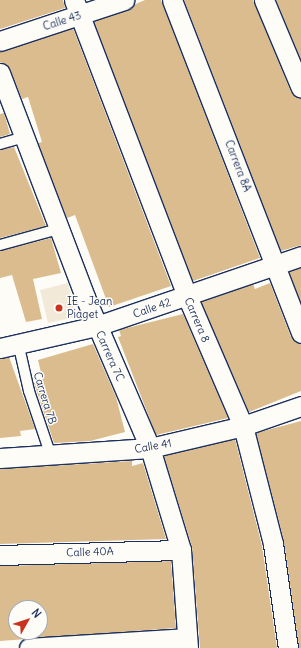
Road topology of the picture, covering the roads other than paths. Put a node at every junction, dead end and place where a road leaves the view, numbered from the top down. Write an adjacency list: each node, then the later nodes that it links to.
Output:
1 (124, 0): 4 (street, Calle 43)
2 (172, 0): 13 (street, Carrera 8A)
3 (264, 0): 7 (street)
4 (77, 7): 5 (street, Calle 43); 14 (street, Carrera 8)
5 (0, 41)
6 (0, 73): 8 (street, Carrera 7C)
7 (301, 88)
8 (25, 137): 9 (lane); 10 (street, Carrera 7C)
9 (0, 144)
10 (58, 229): 11 (lane); 15 (street, Carrera 7C)
11 (0, 245)
12 (301, 256): 13 (street, Calle 42)
13 (274, 265): 14 (street, Calle 42); 16 (street, Carrera 8A)
14 (187, 296): 15 (street, Calle 42); 20 (street, Carrera 8)
15 (97, 326): 17 (street, Calle 42); 21 (street, Carrera 7C)
16 (301, 333)
17 (19, 347): 18 (street, Calle 42); 22 (lane, Carrera 7B)
18 (0, 348)
19 (301, 406): 20 (street, Calle 41)
20 (243, 426): 21 (street, Calle 41); 28 (street, Carrera 8)
21 (150, 448): 22 (street, Calle 41); 24 (street, Carrera 7C)
22 (51, 456): 23 (street, Calle 41)
23 (0, 458)
24 (181, 550): 25 (street, Calle 40A); 26 (street, Carrera 7C)
25 (0, 555)
26 (188, 643): 27 (street)
27 (29, 648)
28 (288, 648)

